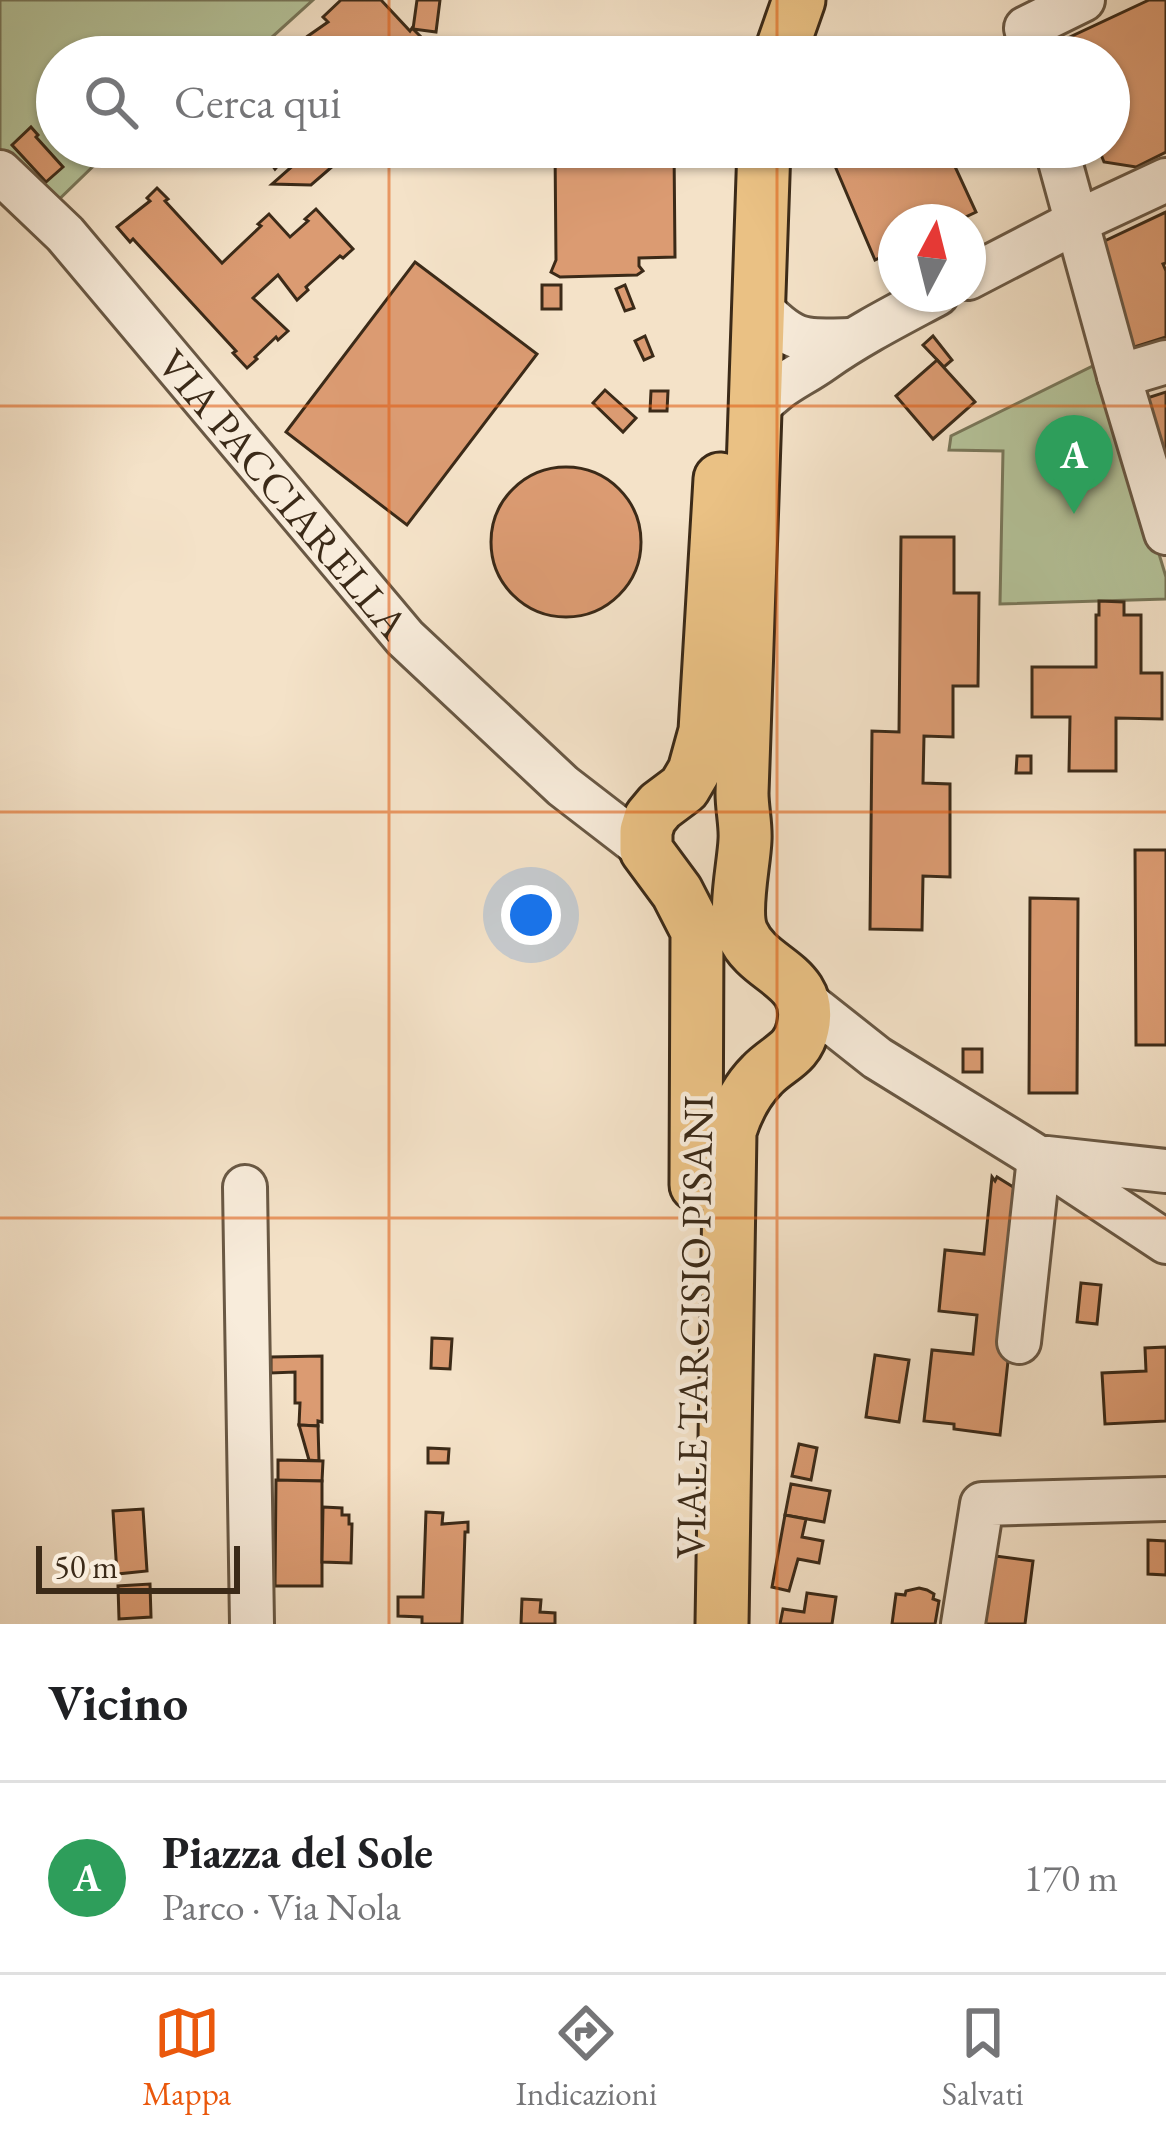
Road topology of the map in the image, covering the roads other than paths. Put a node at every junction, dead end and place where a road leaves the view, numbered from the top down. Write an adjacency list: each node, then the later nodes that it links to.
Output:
1 (761, 0): 4 (main road)
2 (799, 0): 5 (main road)
3 (1083, 0): 6 (street)
4 (751, 36)
5 (786, 36)
6 (1039, 36)
7 (732, 168): 22 (main road)
8 (763, 168): 14 (main road)
9 (1062, 168): 12 (street)
10 (0, 172): 22 (street, VIA PACCIARELLA)
11 (1166, 180): 12 (street)
12 (1076, 222): 13 (street); 18 (street)
13 (986, 269)
14 (759, 307): 16 (street); 19 (main road)
15 (903, 312): 16 (street)
16 (850, 340): 19 (street)
17 (1166, 362): 18 (street)
18 (1119, 376): 20 (street)
19 (756, 410): 21 (main road)
20 (1165, 526)
21 (742, 814): 22 (main road); 23 (main road)
22 (663, 815): 24 (main road, VIALE TARCISIO PISANI)
23 (805, 1001): 25 (street); 26 (main road, VIALE TARCISIO PISANI)
24 (698, 1031): 26 (main road); 34 (main road, VIALE TARCISIO PISANI)
25 (877, 1058): 26 (street); 27 (street)
26 (779, 1062): 35 (main road, VIALE TARCISIO PISANI)
27 (1040, 1158): 28 (street); 30 (street); 31 (street)
28 (1166, 1171)
29 (245, 1187): 33 (street)
30 (1166, 1242)
31 (1019, 1342)
32 (1166, 1499): 36 (street)
33 (252, 1624)
34 (689, 1624)
35 (722, 1624)
36 (963, 1624)

